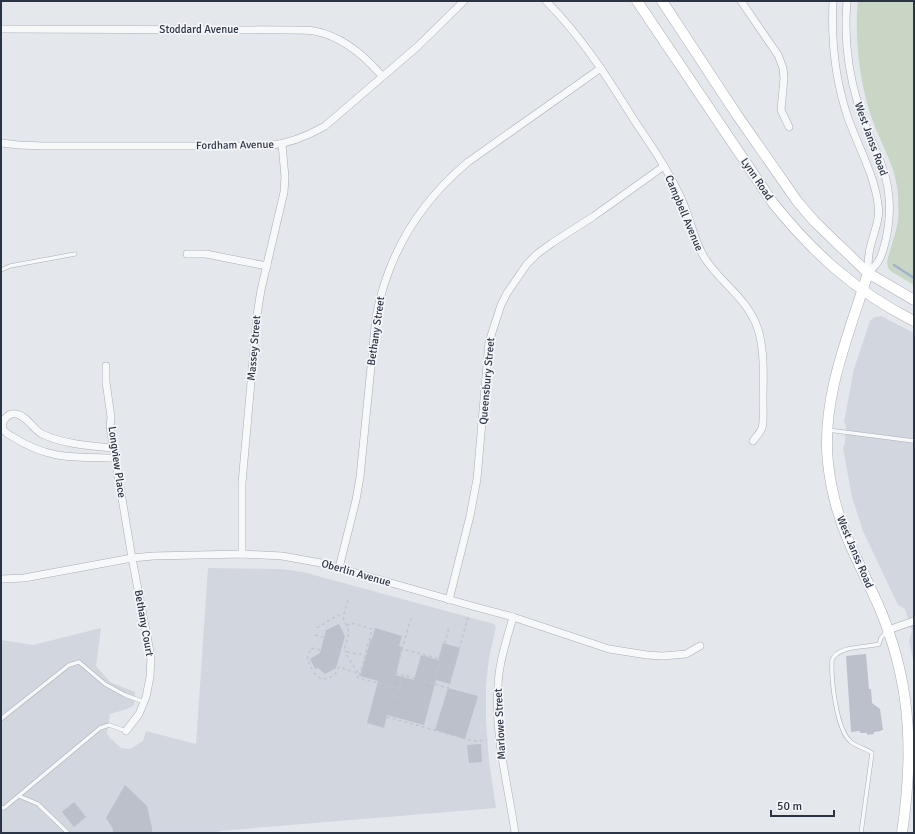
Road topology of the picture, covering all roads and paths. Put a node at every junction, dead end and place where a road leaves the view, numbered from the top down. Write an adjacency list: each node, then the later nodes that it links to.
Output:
1 (464, 1): 10 (street, Fordham Avenue)
2 (546, 1): 9 (street, Campbell Avenue)
3 (637, 1): 20 (main road, Lynn Road)
4 (662, 1): 19 (main road, Lynn Road)
5 (741, 1): 11 (street)
6 (833, 1): 19 (street, West Janss Road)
7 (847, 1): 19 (street, West Janss Road)
8 (1, 29): 10 (street, Stoddard Avenue)
9 (601, 68): 14 (street, Campbell Avenue); 31 (street, Bethany Street)
10 (382, 76): 13 (street, Fordham Avenue)
11 (789, 127)
12 (1, 143): 13 (street, Fordham Avenue)
13 (282, 144): 17 (street, Massey Street)
14 (664, 166): 25 (street, Campbell Avenue); 34 (street, Queensbury Street)
15 (75, 254): 18 (lane)
16 (187, 254): 17 (street)
17 (268, 266): 29 (street, Massey Street)
18 (1, 270)
19 (868, 272): 20 (main road, West Janss Road); 21 (main road, Lynn Road)
20 (863, 290): 22 (main road, Lynn Road); 24 (main road, West Janss Road)
21 (914, 300)
22 (914, 321)
23 (106, 366): 27 (street, Longview Place)
24 (827, 430): 26 (lane); 43 (main road, West Janss Road)
25 (753, 441)
26 (914, 441)
27 (114, 448): 28 (street, Longview Place); 28 (street)
28 (115, 458): 30 (street, Longview Place)
29 (242, 554): 30 (street, Oberlin Avenue); 31 (street, Oberlin Avenue)
30 (132, 558): 32 (street, Oberlin Avenue); 58 (street, Bethany Court)
31 (339, 568): 34 (street, Oberlin Avenue)
32 (1, 579)
33 (348, 600): 36 (path)
34 (449, 600): 35 (street, Oberlin Avenue)
35 (472, 606): 37 (street, Oberlin Avenue); 55 (path)
36 (343, 617): 40 (path); 41 (path)
37 (513, 617): 46 (street, Oberlin Avenue); 67 (street, Marlowe Street)
38 (411, 618): 47 (path)
39 (914, 621): 43 (street)
40 (347, 626): 49 (path); 50 (path)
41 (317, 628)
42 (449, 628): 51 (path)
43 (888, 630): 61 (main road, West Janss Road); 68 (lane)
44 (315, 635): 45 (path)
45 (323, 637)
46 (700, 646)
47 (402, 649): 51 (path); 53 (path)
48 (320, 650): 52 (path)
49 (347, 652): 50 (path); 52 (path)
50 (364, 656): 54 (path)
51 (440, 659): 55 (path)
52 (358, 673): 54 (path)
53 (403, 675): 54 (path); 55 (path)
54 (358, 678)
55 (433, 684)
56 (392, 696): 57 (path)
57 (399, 698)
58 (144, 702): 60 (lane); 62 (street, Bethany Court)
59 (387, 717): 63 (path)
60 (1, 719)
61 (911, 719): 69 (main road, West Janss Road)
62 (126, 731): 64 (lane)
63 (486, 740)
64 (19, 796): 65 (lane); 66 (lane)
65 (1, 808)
66 (68, 833)
67 (515, 833)
68 (861, 833)
69 (902, 833)

